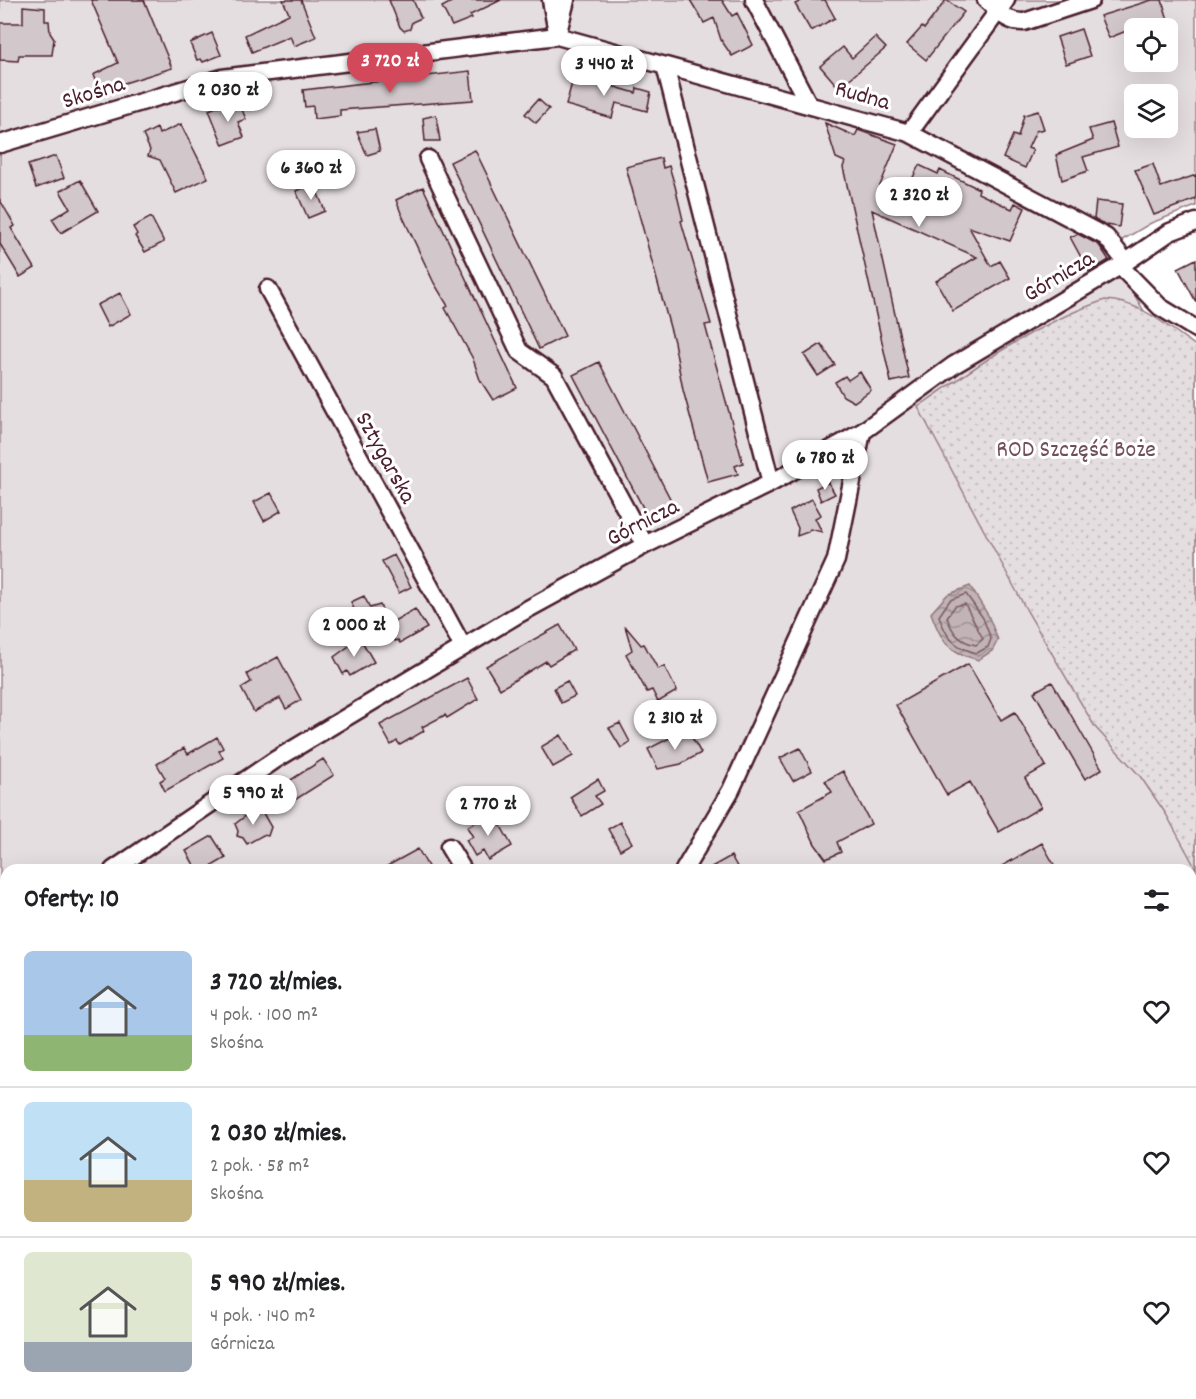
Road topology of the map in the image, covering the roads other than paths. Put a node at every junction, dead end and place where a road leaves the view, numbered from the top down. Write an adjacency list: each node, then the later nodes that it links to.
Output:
1 (551, 0): 7 (street)
2 (566, 0): 7 (street)
3 (754, 0): 9 (street)
4 (1091, 0): 6 (street)
5 (997, 3): 6 (street); 10 (street)
6 (1052, 6)
7 (557, 36): 8 (street, Rudna); 11 (street, Skośna)
8 (665, 66): 9 (street, Rudna); 18 (street)
9 (808, 103): 10 (street, Rudna)
10 (909, 132): 14 (street, Rudna)
11 (0, 144)
12 (428, 159): 19 (street)
13 (1196, 222): 14 (street, Górnicza)
14 (1123, 264): 16 (street, Rudna); 17 (street, Górnicza)
15 (268, 290): 20 (street, Sztygarska)
16 (1196, 329)
17 (862, 432): 18 (street, Górnicza); 24 (street)
18 (771, 483): 19 (street, Górnicza)
19 (645, 545): 20 (street, Górnicza)
20 (463, 647): 22 (street, Górnicza)
21 (449, 847): 23 (street)
22 (122, 864)
23 (459, 864)
24 (688, 864)

